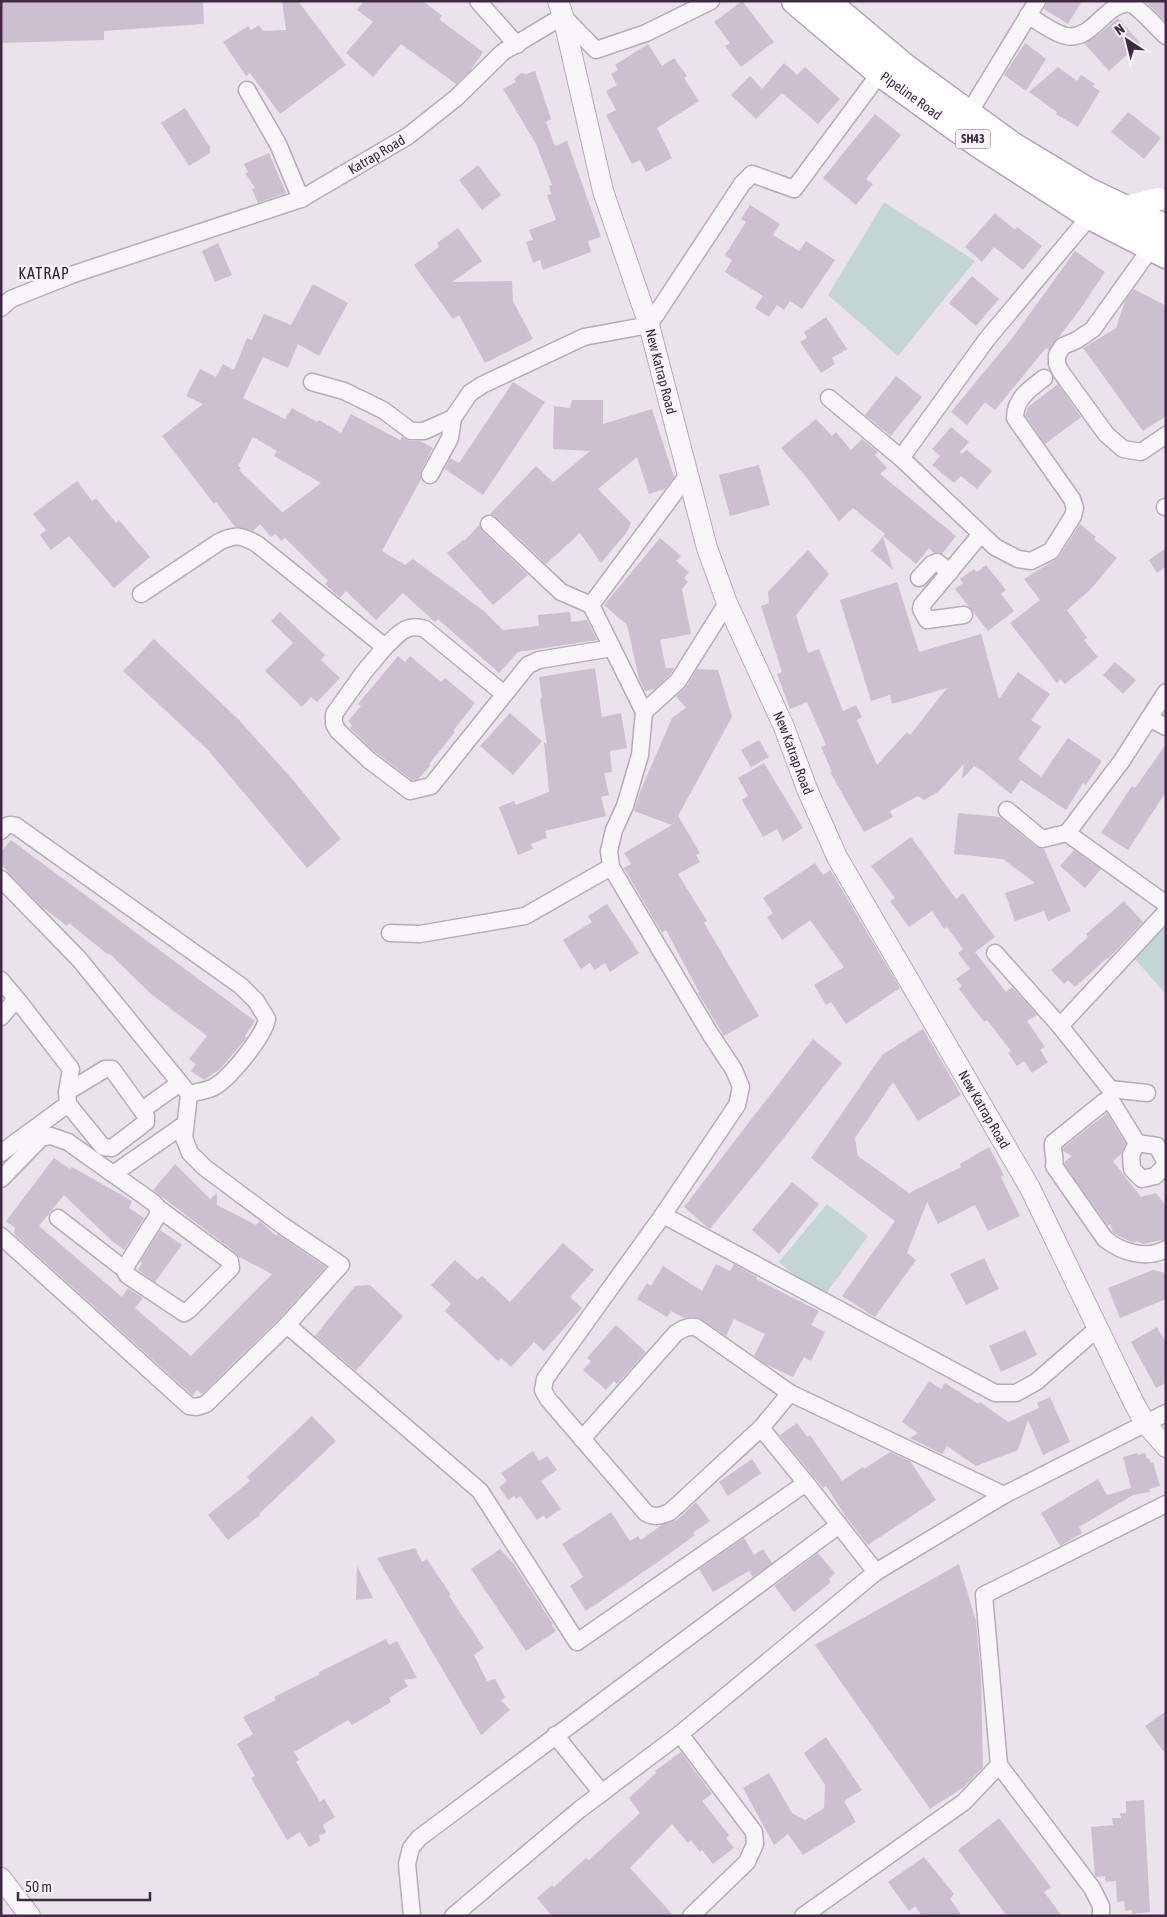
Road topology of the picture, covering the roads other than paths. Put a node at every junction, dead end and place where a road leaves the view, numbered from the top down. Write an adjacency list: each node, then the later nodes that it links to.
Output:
1 (478, 1): 8 (street)
2 (711, 1): 6 (street)
3 (795, 1): 9 (main road, Pipeline Road / SH43)
4 (826, 1): 11 (main road, Pipeline Road / SH43)
5 (1032, 8): 7 (street); 11 (street)
6 (560, 9): 8 (street, Katrap Road); 18 (street, New Katrap Road)
7 (1166, 36)
8 (517, 45): 13 (street, Katrap Road)
9 (880, 73): 15 (main road, Pipeline Road / SH43); 18 (street)
10 (247, 90): 13 (street)
11 (969, 113): 14 (main road, Pipeline Road / SH43)
12 (1162, 198): 14 (main road); 16 (main road)
13 (301, 199): 17 (street, Katrap Road)
14 (1126, 208): 15 (main road); 16 (main road, Pipeline Road / SH43)
15 (1090, 216): 16 (main road, Pipeline Road / SH43); 24 (street)
16 (1161, 239): 23 (street)
17 (1, 308)
18 (649, 325): 22 (street); 26 (street, New Katrap Road)
19 (1044, 378): 28 (street)
20 (312, 382): 22 (street)
21 (829, 398): 24 (street)
22 (453, 418): 25 (street)
23 (1166, 435)
24 (901, 458): 28 (street)
25 (430, 475)
26 (687, 476): 32 (street, New Katrap Road); 33 (street)
27 (489, 524): 33 (street)
28 (982, 534): 29 (street)
29 (950, 572): 30 (street); 34 (street)
30 (919, 578)
31 (141, 594): 35 (street)
32 (727, 603): 39 (street); 72 (street, New Katrap Road)
33 (591, 605): 36 (street)
34 (964, 615)
35 (385, 647): 38 (street); 38 (street)
36 (612, 648): 38 (street); 39 (street)
37 (1166, 692): 40 (street)
38 (504, 694)
39 (644, 712): 45 (street)
40 (1150, 718): 41 (street); 44 (street)
41 (1166, 727)
42 (1007, 810): 44 (street)
43 (1, 831): 55 (street)
44 (1068, 834): 47 (street)
45 (611, 867): 49 (street); 66 (street)
46 (1, 879): 55 (street)
47 (1166, 904)
48 (1166, 912): 54 (street)
49 (390, 933)
50 (995, 953): 54 (street)
51 (1, 980): 52 (street)
52 (20, 1003): 53 (street); 57 (street)
53 (1, 1017)
54 (1060, 1026): 56 (street)
55 (185, 1088): 58 (street); 59 (street)
56 (1147, 1093)
57 (68, 1098): 58 (street); 58 (street); 62 (street)
58 (142, 1110)
59 (186, 1124): 63 (street); 71 (street)
60 (1137, 1143): 61 (street); 61 (street); 69 (street)
61 (1161, 1143)
62 (1, 1153)
63 (113, 1174): 64 (street); 65 (street)
64 (1, 1179)
65 (158, 1208): 70 (street); 70 (street)
66 (663, 1215): 72 (street); 77 (street)
67 (58, 1218): 70 (street)
68 (1, 1236): 71 (street)
69 (1166, 1249)
70 (124, 1269)
71 (287, 1325): 79 (street)
72 (1098, 1328): 75 (street, New Katrap Road)
73 (790, 1393): 76 (street); 77 (street); 80 (street)
74 (1166, 1413): 75 (street)
75 (1145, 1423): 78 (street, New Katrap Road); 80 (street)
76 (762, 1428): 77 (street); 79 (street)
77 (582, 1439)
78 (1166, 1447)
79 (806, 1483): 82 (street)
80 (1004, 1495): 83 (street)
81 (1166, 1504): 86 (street)
82 (839, 1525): 83 (street); 85 (street)
83 (876, 1572): 84 (street)
84 (680, 1734): 87 (street); 92 (street)
85 (555, 1735): 87 (street); 90 (street)
86 (999, 1765): 93 (street); 94 (street)
87 (602, 1793): 91 (street)
88 (1, 1878): 89 (street)
89 (30, 1916)
90 (412, 1916)
91 (453, 1916)
92 (691, 1916)
93 (804, 1916)
94 (1101, 1916)

